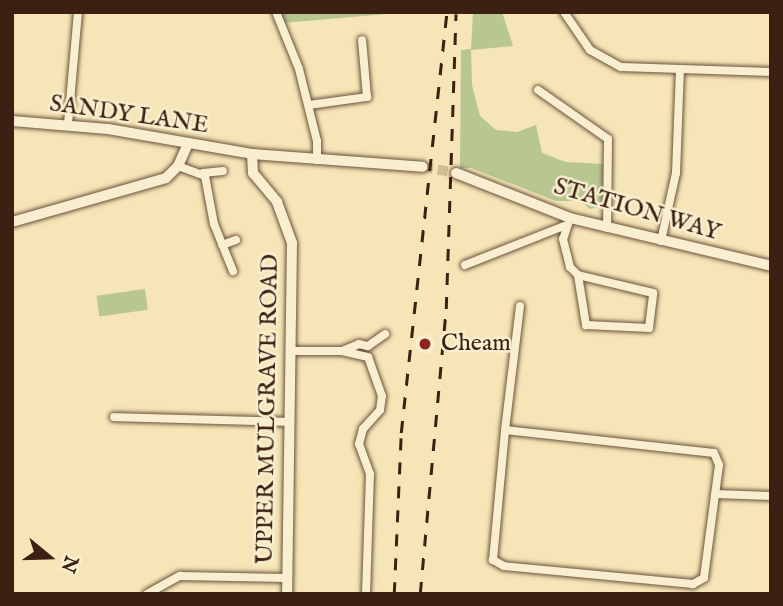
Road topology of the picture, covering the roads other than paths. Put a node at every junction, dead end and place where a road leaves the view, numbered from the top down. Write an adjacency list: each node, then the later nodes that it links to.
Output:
1 (78, 12): 10 (street)
2 (276, 12): 8 (street)
3 (564, 12): 5 (street)
4 (362, 40): 8 (street)
5 (681, 71): 6 (street); 23 (street)
6 (771, 72)
7 (538, 90): 21 (street)
8 (309, 105): 13 (street)
9 (12, 121): 10 (street, SANDY LANE)
10 (68, 124): 11 (street, SANDY LANE)
11 (188, 144): 12 (street, SANDY LANE); 14 (street)
12 (252, 154): 13 (street); 32 (street, UPPER MULGRAVE ROAD)
13 (317, 160): 15 (street)
14 (178, 166): 17 (street); 19 (street)
15 (423, 167)
16 (223, 171): 17 (street)
17 (202, 173): 24 (street)
18 (456, 173): 20 (street, STATION WAY)
19 (12, 222)
20 (567, 222): 21 (street, STATION WAY); 25 (street); 28 (street)
21 (607, 228): 23 (street, STATION WAY)
22 (236, 240): 24 (street)
23 (661, 241): 26 (street, STATION WAY)
24 (222, 245): 27 (street)
25 (465, 265)
26 (771, 266)
27 (233, 271)
28 (578, 275): 28 (street)
29 (520, 306): 37 (street)
30 (385, 334): 31 (street)
31 (368, 346): 33 (street); 34 (street)
32 (291, 351): 33 (street); 36 (street, UPPER MULGRAVE ROAD)
33 (342, 351): 34 (street)
34 (368, 357): 43 (street)
35 (114, 417): 36 (street)
36 (289, 422): 40 (street, UPPER MULGRAVE ROAD)
37 (505, 430): 38 (street); 38 (street)
38 (715, 494): 39 (street)
39 (771, 496)
40 (286, 578): 41 (street); 42 (street, UPPER MULGRAVE ROAD)
41 (147, 594)
42 (287, 594)
43 (366, 594)

